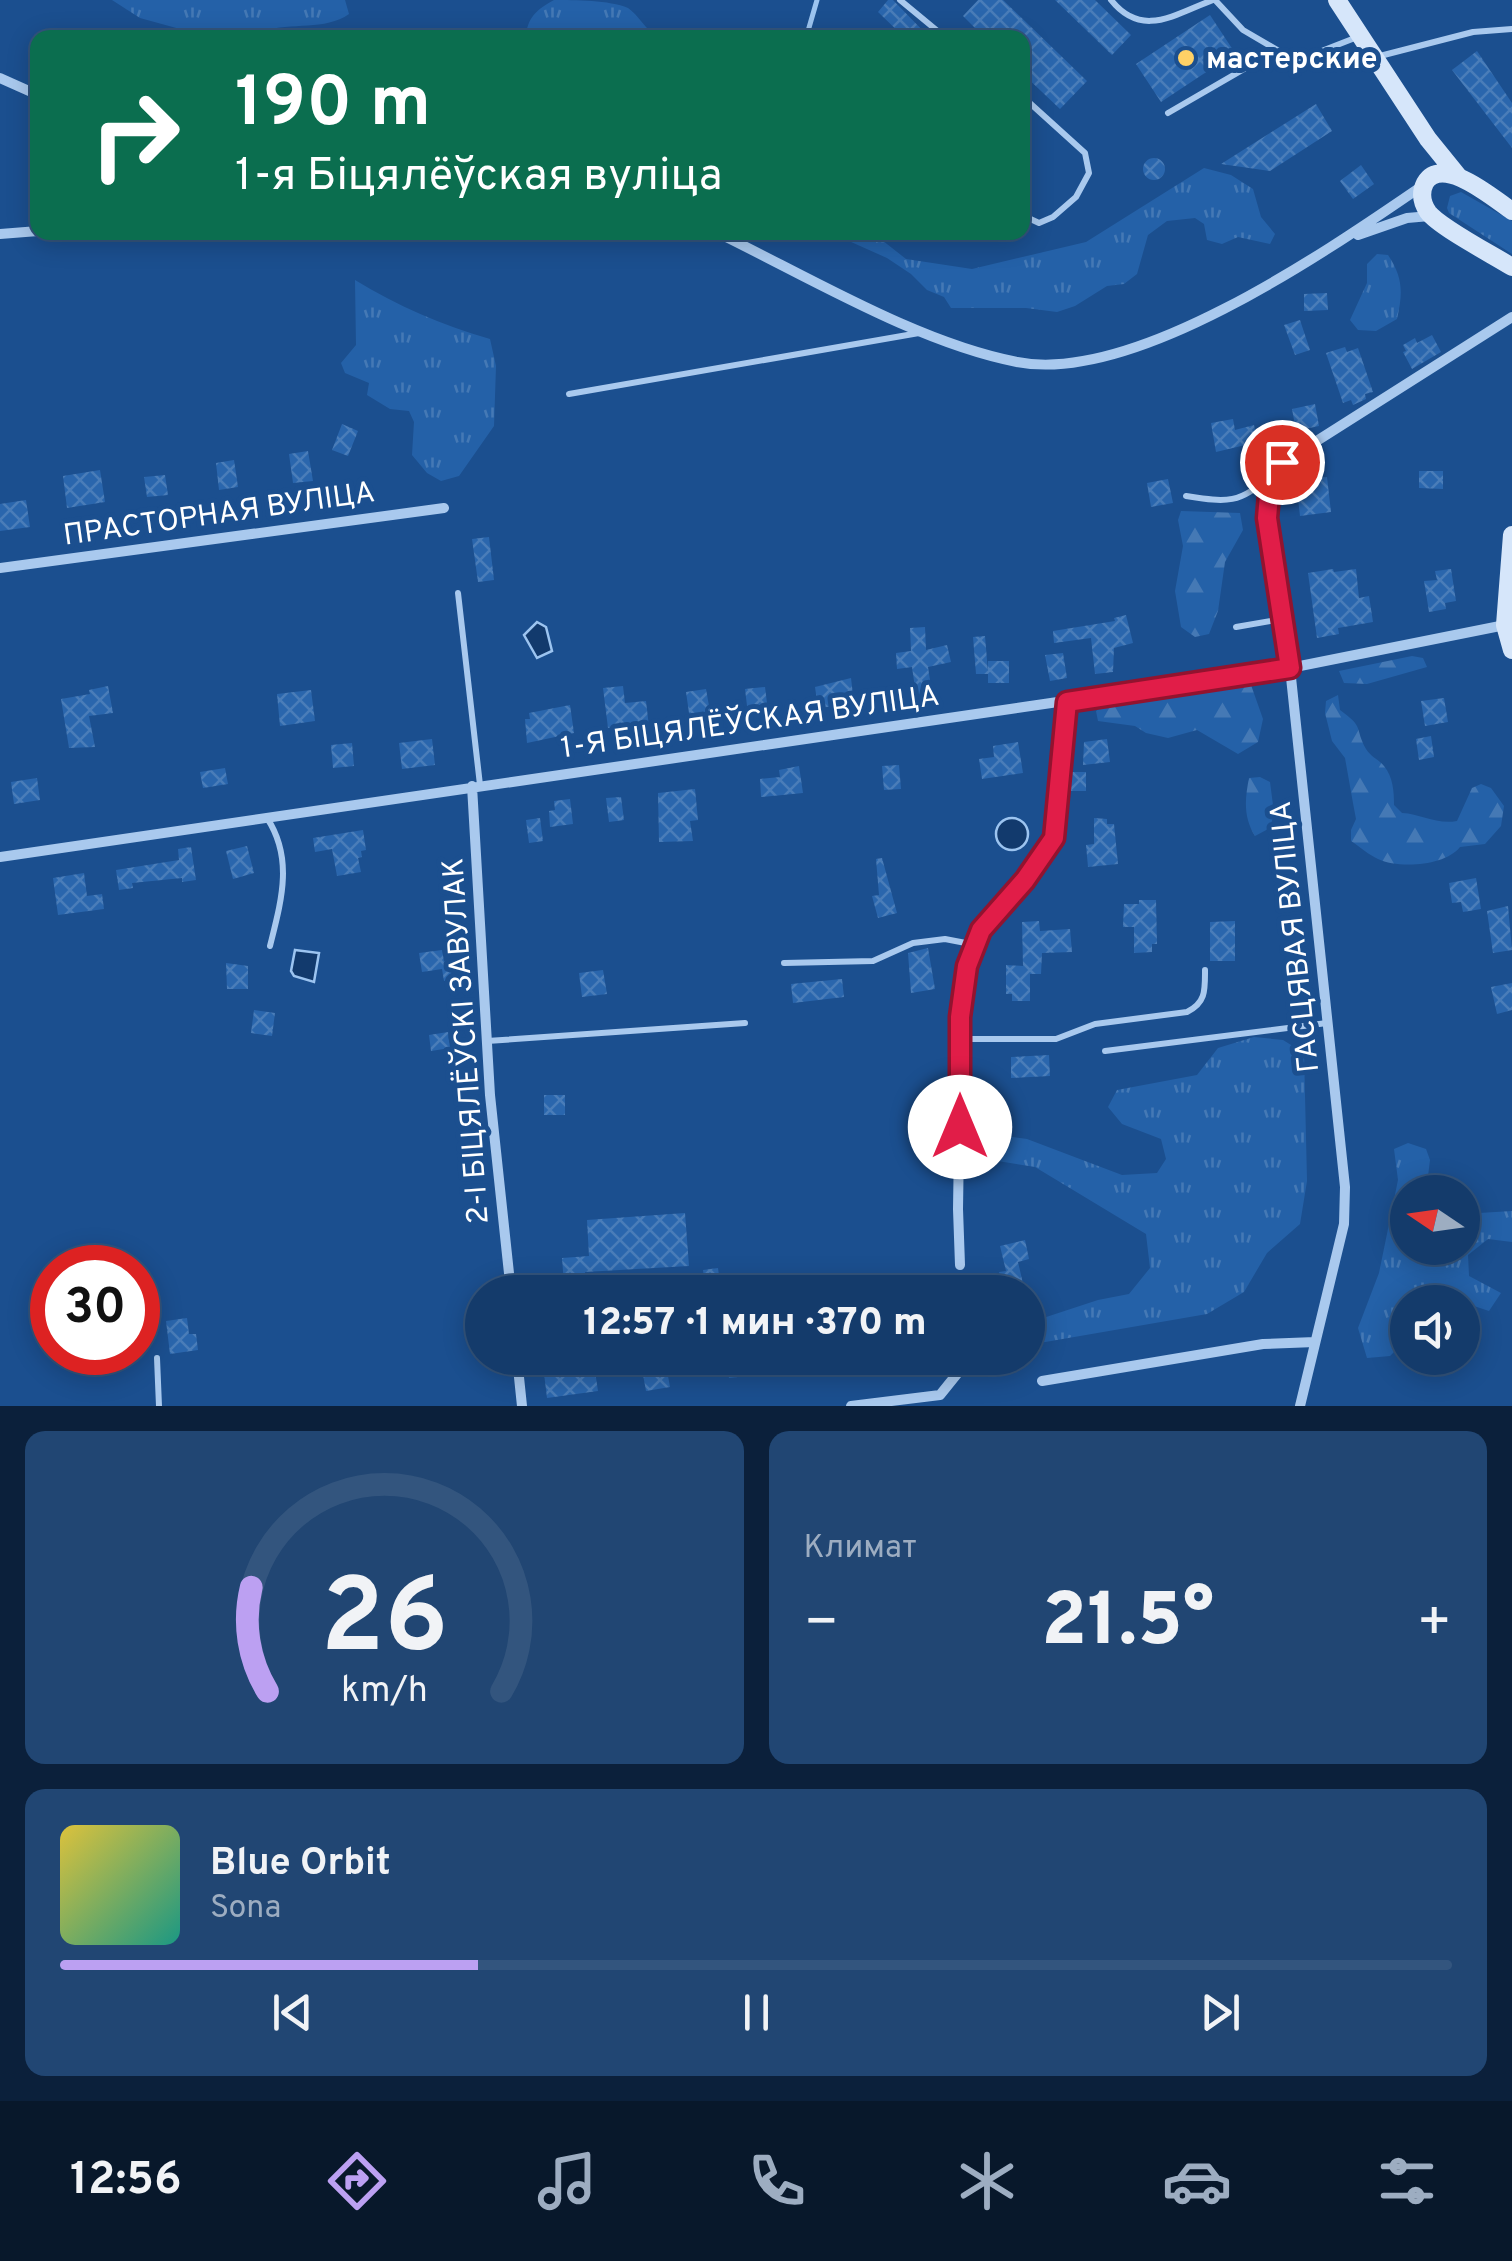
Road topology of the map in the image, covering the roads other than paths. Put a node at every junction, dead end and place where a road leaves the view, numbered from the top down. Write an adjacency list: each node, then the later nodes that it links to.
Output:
1 (900, 0): 6 (lane)
2 (1111, 0): 3 (lane)
3 (1214, 0): 8 (lane)
4 (1337, 0): 7 (main road)
5 (1512, 29): 9 (lane)
6 (935, 30)
7 (1362, 36): 8 (lane); 9 (main road)
8 (1275, 51): 13 (lane)
9 (1374, 58): 14 (main road)
10 (0, 78): 11 (street)
11 (30, 91)
12 (1030, 103): 19 (lane)
13 (1168, 113)
14 (1428, 140): 15 (main road); 16 (main road)
15 (1458, 176): 16 (main road); 17 (main road)
16 (1427, 181): 18 (main road); 23 (street)
17 (1512, 211)
18 (1430, 216): 23 (street); 24 (main road)
19 (1030, 219)
20 (30, 232): 21 (street)
21 (0, 234)
22 (733, 240): 26 (street)
23 (1343, 240): 26 (street)
24 (1512, 267)
25 (1512, 317): 28 (street)
26 (925, 332): 27 (lane)
27 (568, 394)
28 (1282, 462): 29 (lane); 34 (street, ГАСЦЯВАЯ ВУЛІЦА)
29 (1186, 496)
30 (444, 508): 32 (street, ПРАСТОРНАЯ ВУЛІЦА)
31 (1512, 535): 35 (main road)
32 (0, 568)
33 (458, 594): 40 (lane)
34 (1282, 619): 36 (lane); 38 (street, ГАСЦЯВАЯ ВУЛІЦА)
35 (1505, 625): 37 (main road); 38 (street, 1-Я БІЦЯЛЁЎСКАЯ ВУЛІЦА)
36 (1236, 626)
37 (1512, 650)
38 (1290, 668): 39 (street, 1-Я БІЦЯЛЁЎСКАЯ ВУЛІЦА); 48 (street, ГАСЦЯВАЯ ВУЛІЦА)
39 (1067, 702): 40 (street, 1-Я БІЦЯЛЁЎСКАЯ ВУЛІЦА); 43 (street)
40 (476, 786): 41 (street, 1-Я БІЦЯЛЁЎСКАЯ ВУЛІЦА); 50 (street, 2-І БІЦЯЛЁЎСКІ ЗАВУЛАК)
41 (266, 817): 42 (street, 1-Я БІЦЯЛЁЎСКАЯ ВУЛІЦА); 44 (lane)
42 (0, 857)
43 (972, 945): 45 (lane); 49 (street)
44 (270, 946)
45 (784, 962)
46 (1205, 970): 49 (lane)
47 (745, 1023): 50 (lane)
48 (1328, 1023): 51 (lane); 54 (street, ГАСЦЯВАЯ ВУЛІЦА)
49 (960, 1039): 52 (street)
50 (487, 1041): 53 (street, 2-І БІЦЯЛЁЎСКІ ЗАВУЛАК)
51 (1105, 1051)
52 (960, 1264)
53 (509, 1275)
54 (1315, 1342): 58 (street); 62 (street, ГАСЦЯВАЯ ВУЛІЦА)
55 (157, 1375): 59 (lane)
56 (519, 1375): 60 (street)
57 (956, 1375): 61 (street)
58 (1042, 1381)
59 (159, 1406)
60 (522, 1406)
61 (852, 1406)
62 (1300, 1406)

